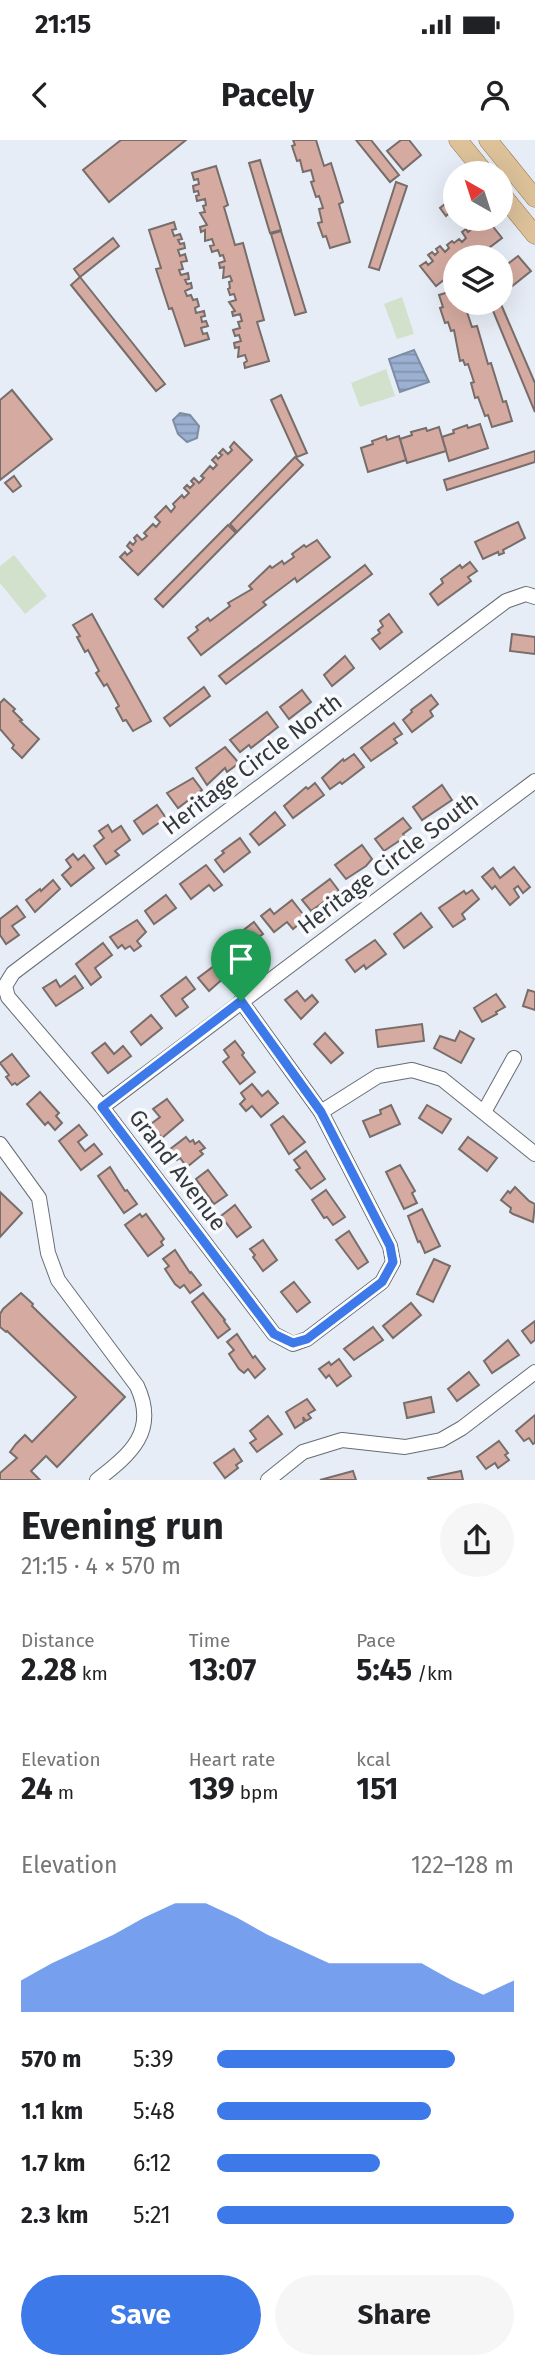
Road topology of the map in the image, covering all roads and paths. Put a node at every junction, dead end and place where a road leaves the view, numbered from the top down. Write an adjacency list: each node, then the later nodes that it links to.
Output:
1 (458, 140): 3 (main road)
2 (488, 140): 4 (main road)
3 (475, 161)
4 (535, 198)
5 (513, 208): 6 (main road)
6 (535, 235)
7 (535, 597): 9 (street, Heritage Circle North)
8 (535, 781): 10 (street, Heritage Circle South)
9 (5, 986): 12 (street, Grand Avenue)
10 (241, 1001): 12 (street, Heritage Circle South); 13 (street)
11 (514, 1058): 14 (street)
12 (102, 1107): 13 (street, Grand Avenue)
13 (321, 1112): 14 (street)
14 (484, 1112): 16 (street)
15 (0, 1144): 18 (street)
16 (535, 1154)
17 (535, 1372): 19 (street)
18 (97, 1480)
19 (268, 1480)

